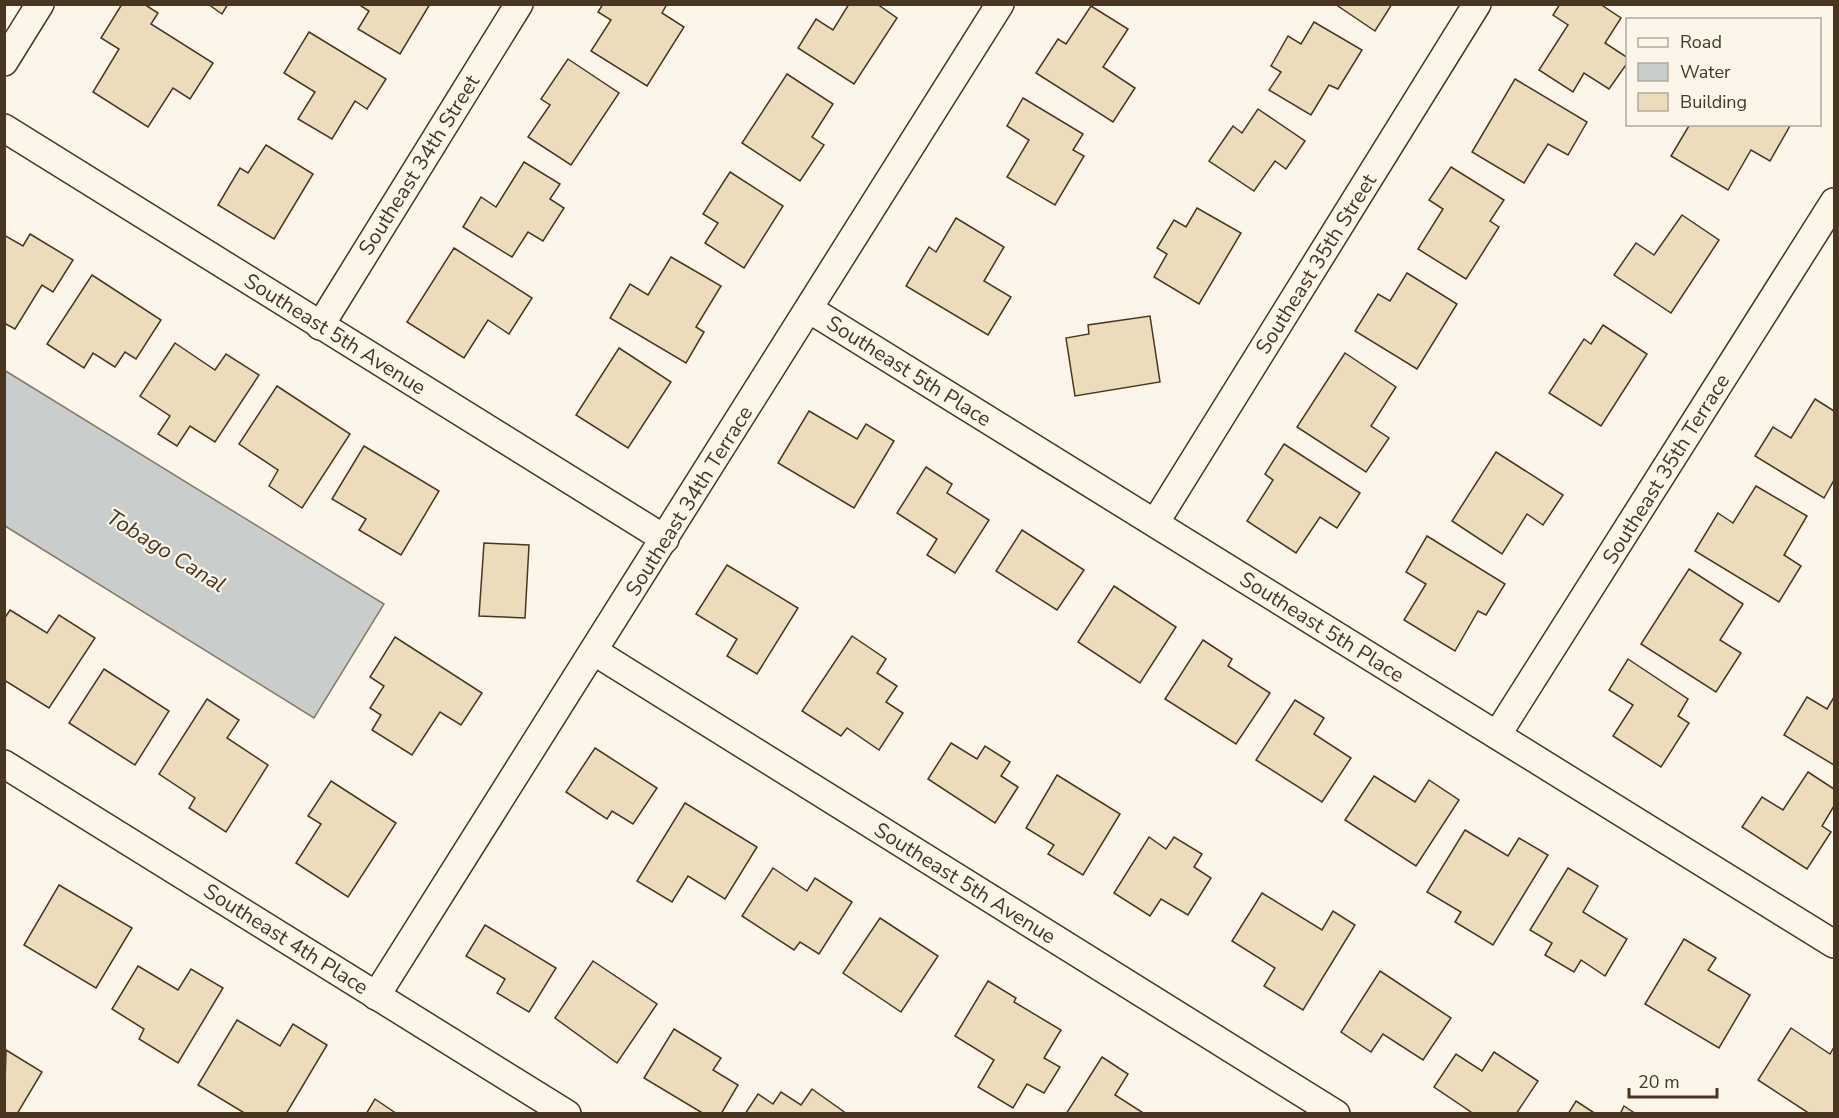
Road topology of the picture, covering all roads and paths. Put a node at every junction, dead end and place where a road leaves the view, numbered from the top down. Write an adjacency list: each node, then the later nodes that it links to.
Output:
1 (40, 4): 5 (street)
2 (519, 4): 9 (street, Southeast 34th Street)
3 (1000, 4): 8 (street, Southeast 34th Terrace)
4 (1477, 4): 10 (street, Southeast 35th Street)
5 (4, 62)
6 (4, 128): 9 (street, Southeast 5th Avenue)
7 (1834, 202): 13 (street, Southeast 35th Terrace)
8 (809, 309): 10 (street, Southeast 5th Place); 11 (street, Southeast 34th Terrace)
9 (320, 326): 11 (street, Southeast 5th Avenue)
10 (1155, 523): 13 (street, Southeast 5th Place)
11 (666, 539): 12 (street, Southeast 34th Terrace)
12 (595, 652): 16 (street, Southeast 34th Terrace); 18 (street, Southeast 5th Avenue)
13 (1497, 735): 15 (street, Southeast 5th Place)
14 (4, 764): 16 (street, Southeast 4th Place)
15 (1834, 944)
16 (376, 996): 17 (street, Southeast 4th Place)
17 (567, 1113)
18 (1336, 1113)

